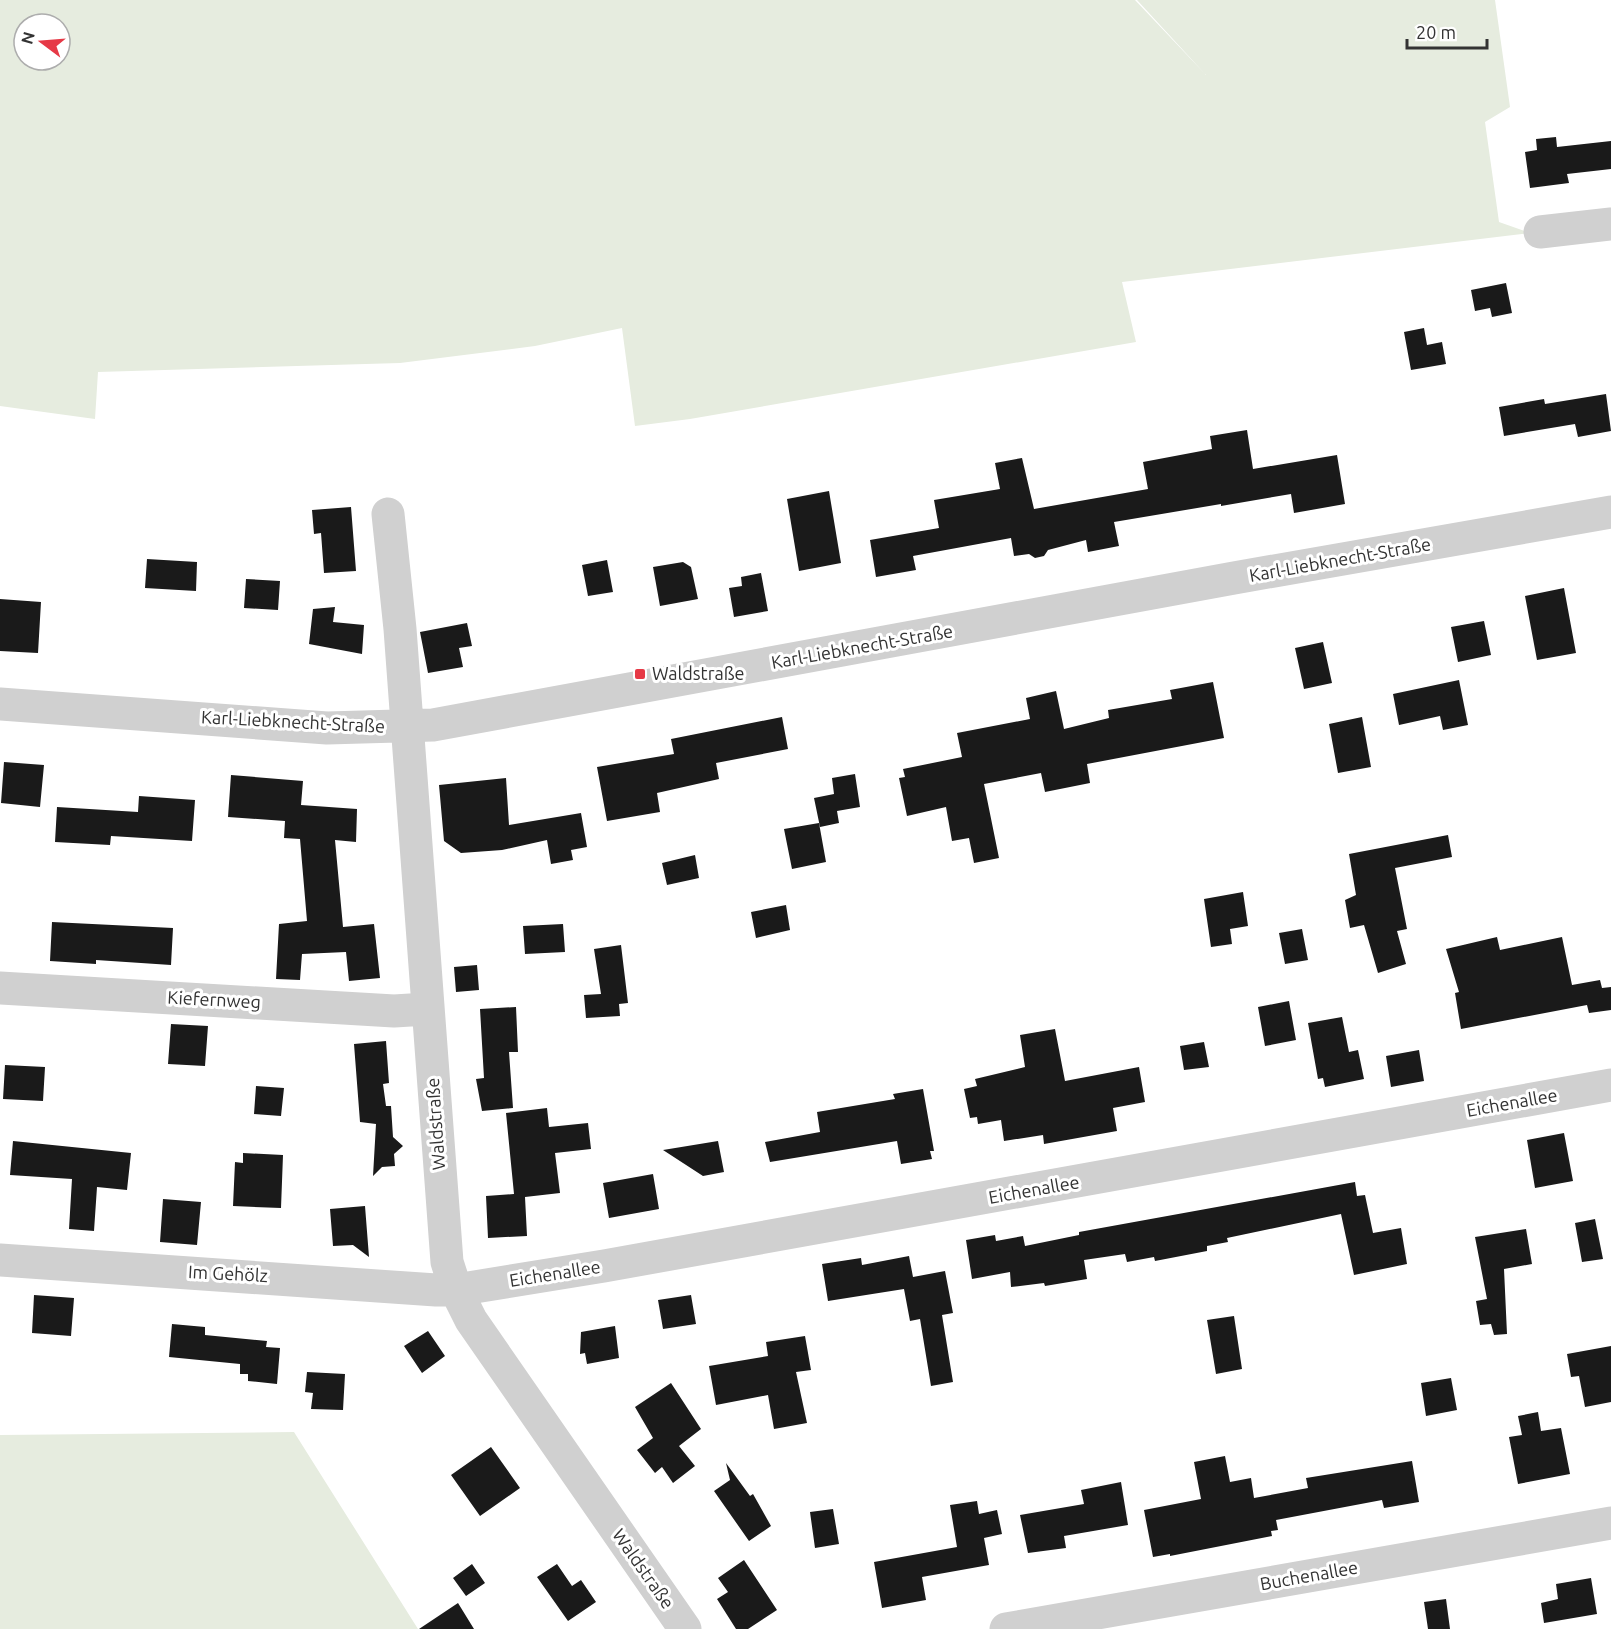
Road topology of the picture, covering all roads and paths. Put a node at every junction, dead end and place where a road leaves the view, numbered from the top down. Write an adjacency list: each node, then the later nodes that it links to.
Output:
1 (1611, 224): 2 (street)
2 (1540, 232)
3 (1611, 512): 6 (street, Karl-Liebknecht-Straße)
4 (388, 514): 6 (street, Waldstraße)
5 (0, 704): 6 (street, Karl-Liebknecht-Straße)
6 (406, 728): 8 (street, Waldstraße)
7 (0, 988): 8 (street, Kiefernweg)
8 (427, 1009): 11 (street, Waldstraße)
9 (1611, 1085): 11 (street, Eichenallee)
10 (0, 1260): 11 (street, Im Gehölz)
11 (456, 1290): 13 (street, Waldstraße)
12 (1611, 1523): 14 (street, Buchenallee)
13 (685, 1629)
14 (1006, 1629)

